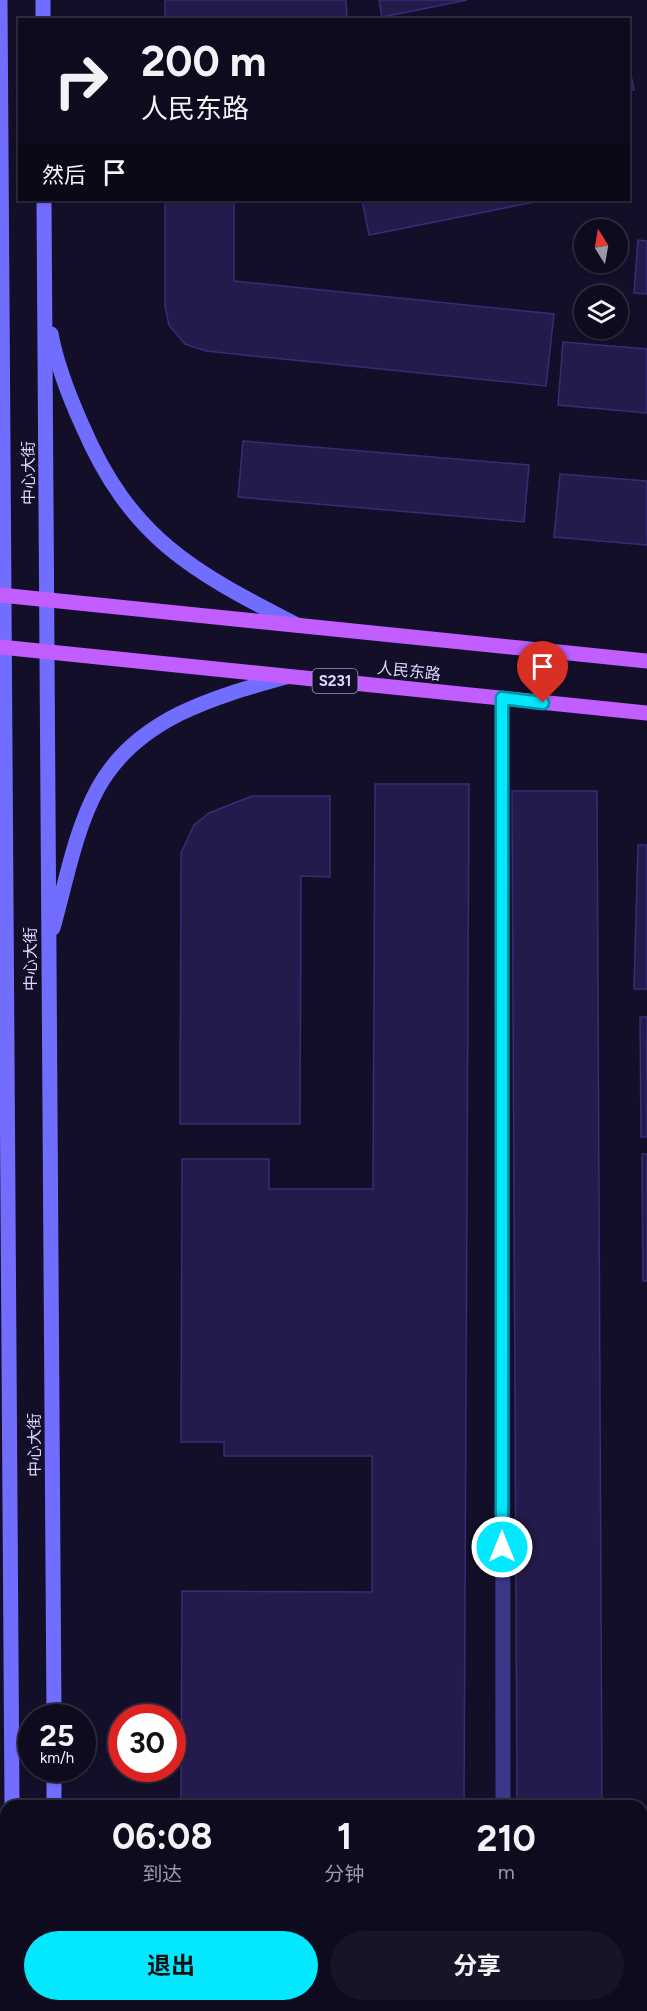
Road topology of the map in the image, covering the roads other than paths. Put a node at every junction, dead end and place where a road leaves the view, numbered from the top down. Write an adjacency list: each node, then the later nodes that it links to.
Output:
1 (0, 0): 5 (main road, 中心大街)
2 (42, 0): 3 (main road)
3 (43, 18)
4 (44, 201): 7 (main road, 中心大街)
5 (2, 252): 6 (main road); 8 (main road, 中心大街)
6 (0, 270)
7 (45, 276): 9 (main road, 中心大街); 10 (main road)
8 (2, 595): 9 (main road, 人民东路); 11 (main road, 中心大街)
9 (46, 600): 10 (main road, 人民东路); 12 (main road, 中心大街)
10 (297, 625): 13 (main road, 人民东路)
11 (2, 647): 12 (main road, 人民东路 / S231); 18 (main road, 中心大街)
12 (47, 651): 14 (main road, 人民东路 / S231); 19 (main road, 中心大街)
13 (647, 661)
14 (286, 676): 15 (main road, 人民东路 / S231); 19 (main road)
15 (502, 698): 16 (main road, 人民东路 / S231); 25 (street)
16 (647, 713)
17 (0, 887): 18 (main road)
18 (6, 902): 20 (main road, 中心大街)
19 (48, 945): 21 (main road, 中心大街)
20 (5, 1677): 23 (main road, 中心大街)
21 (54, 1704)
22 (54, 1782): 24 (main road)
23 (12, 1800)
24 (54, 1800)
25 (503, 1800)

